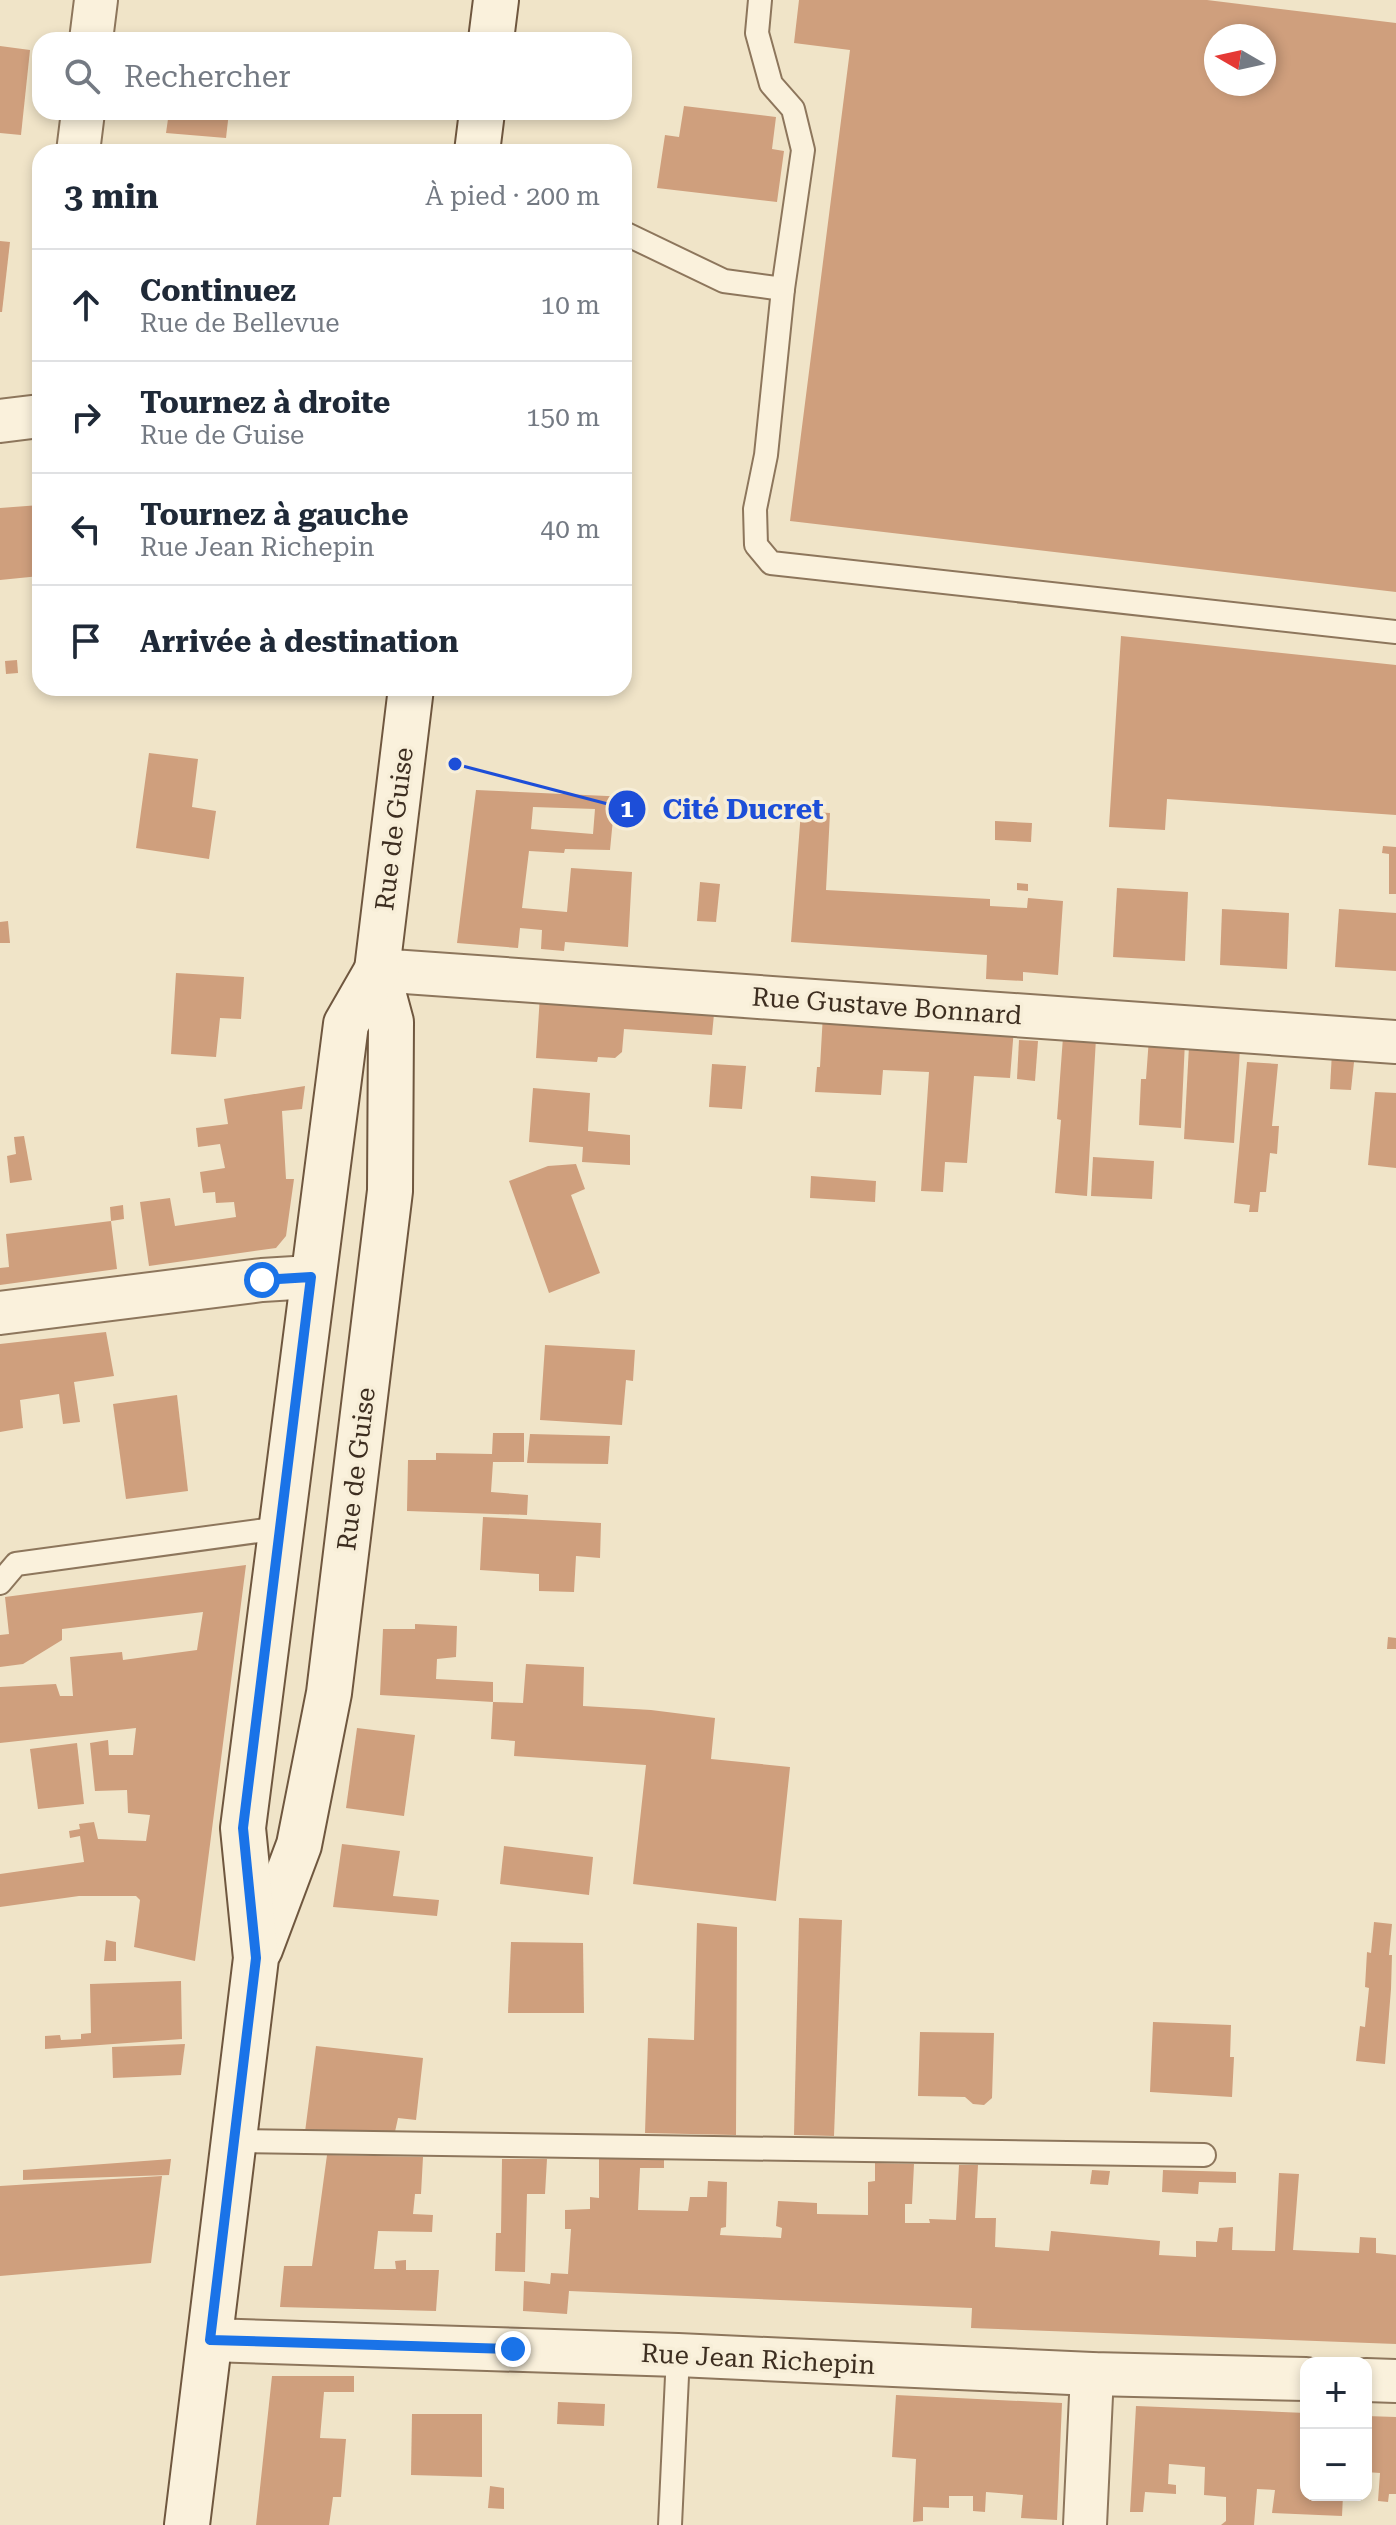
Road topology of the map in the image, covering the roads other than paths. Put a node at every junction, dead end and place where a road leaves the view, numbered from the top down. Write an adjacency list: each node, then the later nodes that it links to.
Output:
1 (96, 0): 4 (street)
2 (496, 0): 5 (main road)
3 (760, 0): 11 (lane)
4 (92, 32)
5 (492, 32)
6 (82, 120): 8 (street)
7 (481, 120): 9 (main road)
8 (79, 144)
9 (478, 144)
10 (632, 237): 11 (lane)
11 (783, 289): 14 (lane)
12 (32, 417): 13 (street)
13 (0, 421)
14 (1396, 632)
15 (410, 696): 16 (main road, Rue de Guise)
16 (377, 970): 17 (street, Rue Gustave Bonnard); 18 (main road, Rue de Guise); 22 (main road, Rue de Guise)
17 (1396, 1042)
18 (311, 1277): 19 (street); 20 (main road, Rue de Guise); 22 (main road)
19 (0, 1313)
20 (280, 1528): 21 (lane); 23 (main road, Rue de Guise)
21 (0, 1583)
22 (329, 1693): 23 (main road, Rue de Guise)
23 (256, 1958): 24 (main road, Rue de Guise)
24 (234, 2141): 25 (lane); 26 (main road, Rue de Guise)
25 (1204, 2155)
26 (210, 2340): 27 (street, Rue Jean Richepin); 32 (main road, Rue de Guise)
27 (678, 2355): 28 (street, Rue Jean Richepin); 33 (lane)
28 (1092, 2374): 29 (street, Rue Jean Richepin); 34 (street)
29 (1300, 2379)
30 (1372, 2380): 31 (street)
31 (1396, 2381)
32 (187, 2525)
33 (670, 2525)
34 (1085, 2525)

